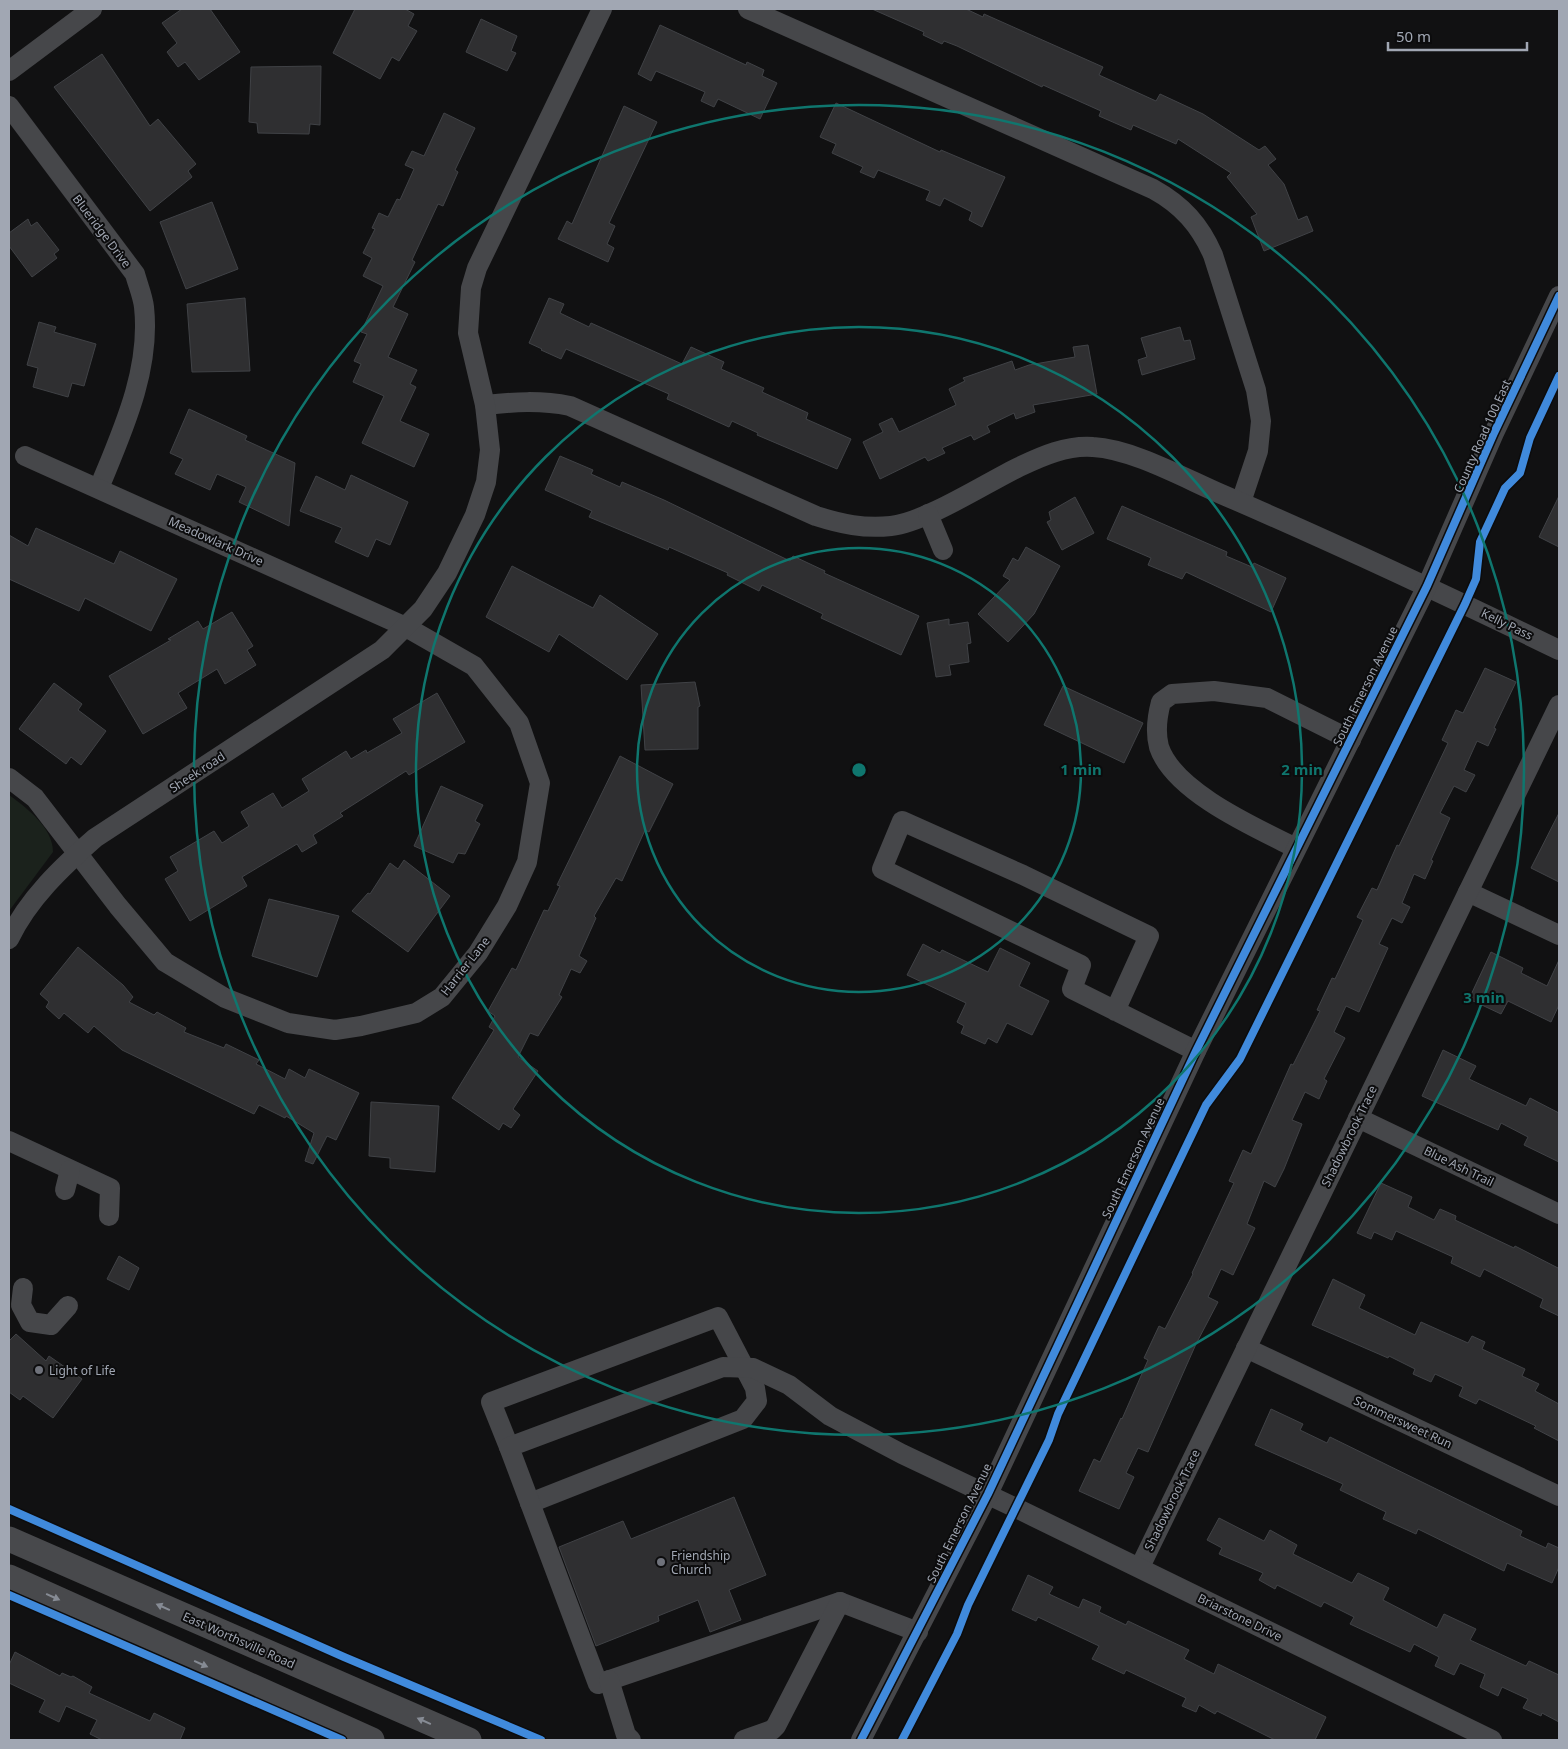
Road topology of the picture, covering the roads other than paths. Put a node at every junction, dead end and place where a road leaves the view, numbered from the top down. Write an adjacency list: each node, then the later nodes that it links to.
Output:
1 (92, 9): 4 (street)
2 (602, 9): 7 (street, Sheek road)
3 (748, 9): 10 (street)
4 (9, 71)
5 (9, 106): 9 (street, Blueridge Drive)
6 (1559, 296): 13 (street, County Road 100 East)
7 (485, 405): 11 (street, Kelly Pass); 14 (street, Sheek road)
8 (25, 456): 9 (street, Meadowlark Drive)
9 (100, 488): 14 (street, Meadowlark Drive)
10 (1242, 502): 11 (street, Kelly Pass); 13 (street, Kelly Pass)
11 (928, 514): 12 (street)
12 (943, 550)
13 (1428, 586): 15 (street, Kelly Pass); 17 (street, South Emerson Avenue)
14 (406, 627): 20 (street, Sheek road); 20 (street, Harrier Lane)
15 (1559, 650)
16 (1559, 705): 21 (street, Shadowbrook Trace)
17 (1351, 740): 19 (street, South Emerson Avenue); 19 (street)
18 (9, 778): 20 (street, Harrier Lane)
19 (1296, 848): 25 (street, South Emerson Avenue)
20 (78, 852): 23 (street, Sheek road)
21 (1468, 892): 22 (street); 26 (street, Shadowbrook Trace)
22 (1559, 935)
23 (9, 939)
24 (1115, 1011): 24 (street); 25 (street)
25 (1196, 1051): 37 (street, South Emerson Avenue)
26 (1358, 1118): 30 (street, Blue Ash Trail); 34 (street, Shadowbrook Trace)
27 (9, 1141): 28 (street)
28 (70, 1170): 29 (street); 31 (street)
29 (64, 1190)
30 (1559, 1214)
31 (109, 1216)
32 (23, 1288): 33 (street)
33 (68, 1306)
34 (1246, 1348): 38 (street, Sommersweet Run); 41 (street, Shadowbrook Trace)
35 (743, 1366): 36 (street); 36 (street); 37 (street, Briarstone Drive); 39 (street)
36 (509, 1447): 39 (street)
37 (988, 1494): 41 (street, Briarstone Drive); 44 (street, South Emerson Avenue)
38 (1559, 1496)
39 (530, 1503): 45 (street)
40 (9, 1539): 47 (main road, East Worthsville Road, one-way to 40)
41 (1140, 1567): 51 (street, Briarstone Drive)
42 (9, 1577): 46 (main road, one-way to 46)
43 (840, 1602): 44 (street); 45 (street); 49 (street)
44 (918, 1632): 50 (street, South Emerson Avenue)
45 (609, 1680): 48 (street)
46 (372, 1740)
47 (469, 1740)
48 (631, 1740)
49 (744, 1740)
50 (861, 1740)
51 (1492, 1740)

